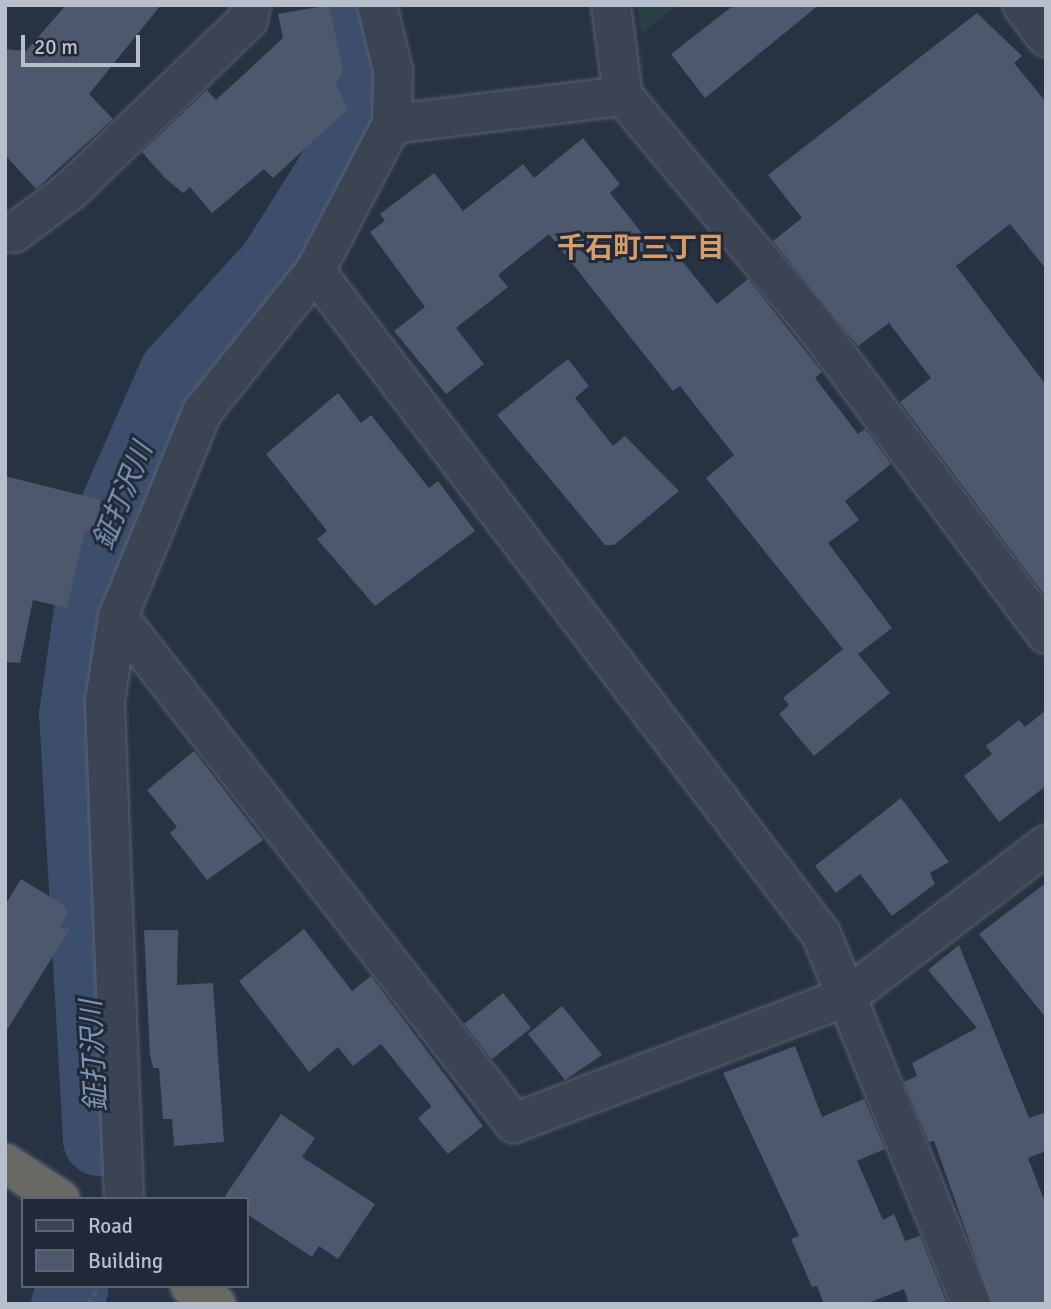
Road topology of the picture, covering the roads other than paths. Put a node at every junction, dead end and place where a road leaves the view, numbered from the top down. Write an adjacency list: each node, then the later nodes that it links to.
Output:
1 (251, 5): 8 (street)
2 (377, 5): 7 (street)
3 (611, 5): 6 (street)
4 (1022, 5): 5 (street)
5 (1046, 37)
6 (623, 96): 7 (street); 11 (street)
7 (392, 124): 9 (street)
8 (8, 235)
9 (315, 271): 10 (street); 13 (street)
10 (118, 617): 13 (street); 16 (street)
11 (1046, 634)
12 (1046, 845): 13 (street)
13 (848, 996): 19 (street)
14 (5, 1163): 15 (highway)
15 (57, 1197)
16 (124, 1197)
17 (193, 1288): 18 (highway)
18 (216, 1304)
19 (971, 1304)

